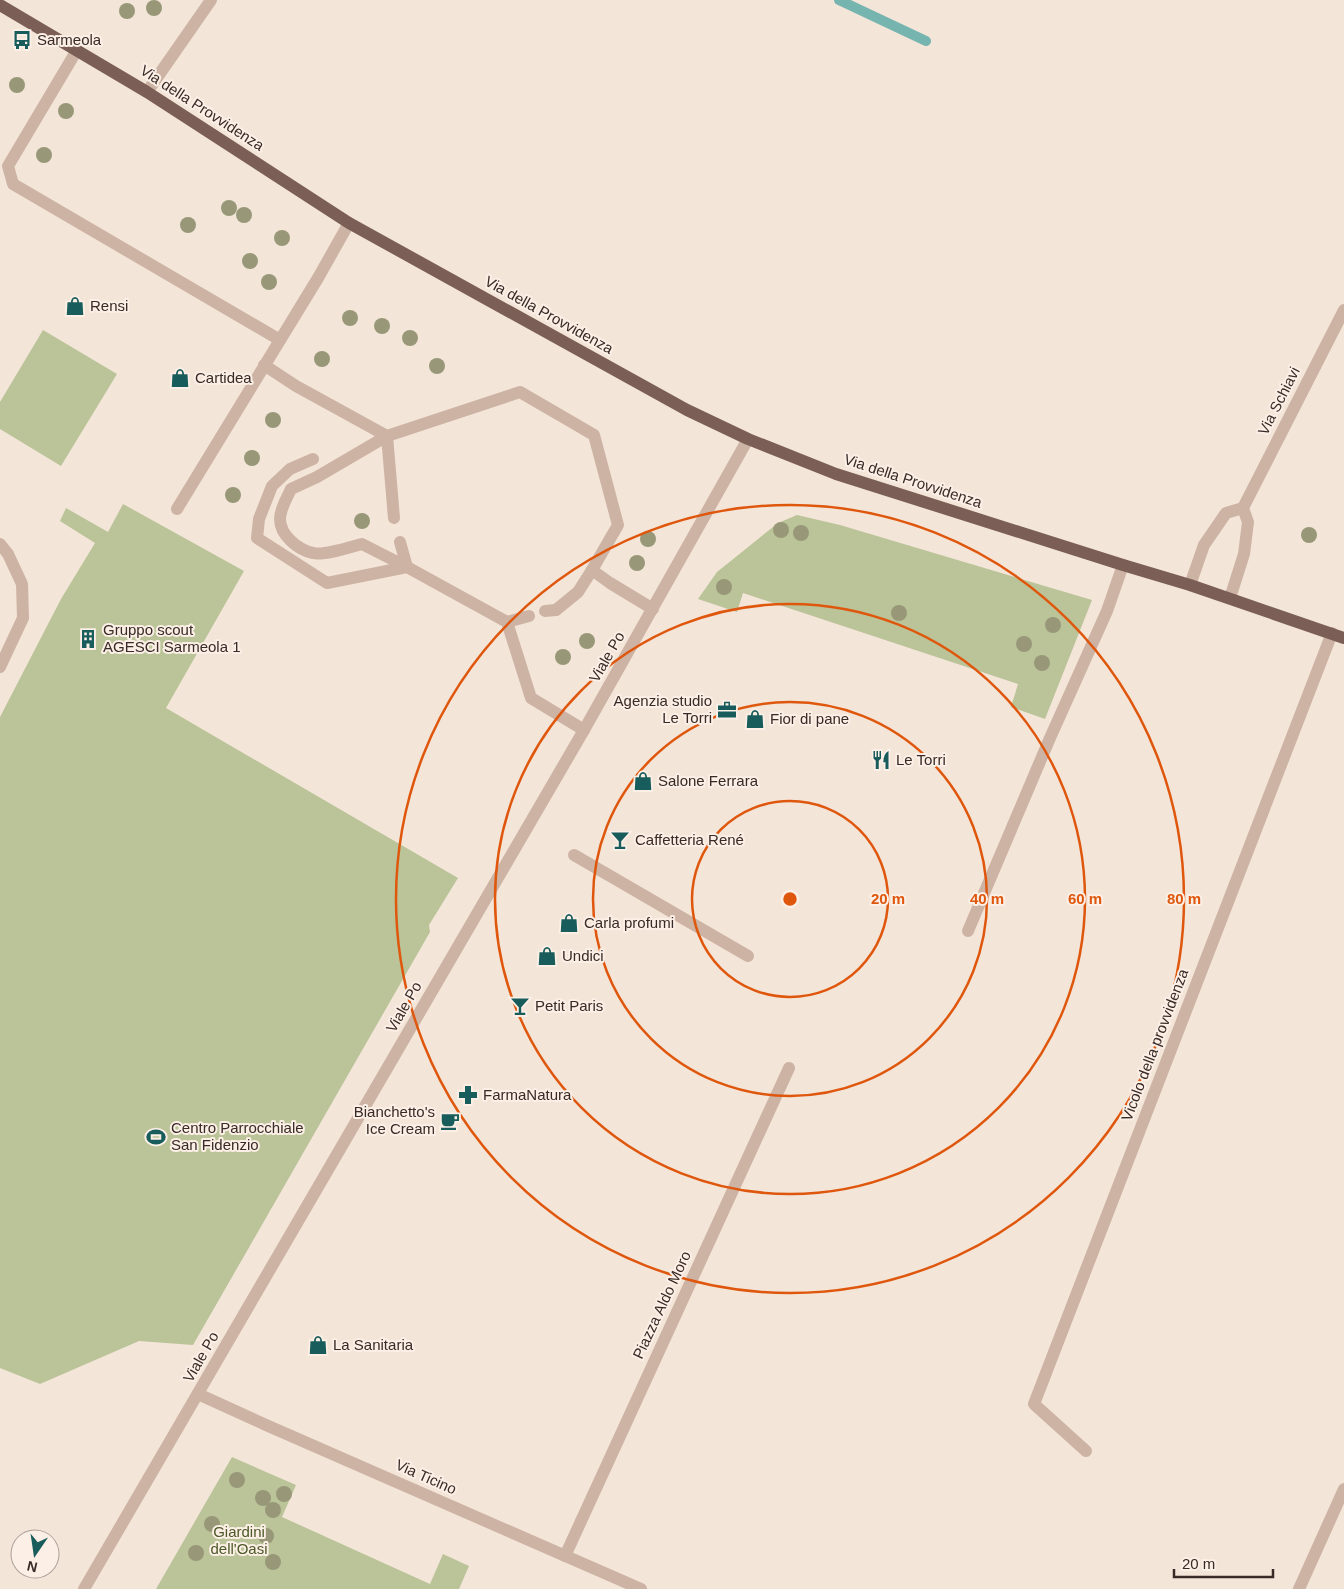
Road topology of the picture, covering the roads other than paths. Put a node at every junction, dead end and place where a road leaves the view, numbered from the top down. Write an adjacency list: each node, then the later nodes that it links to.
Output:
1 (212, 0): 4 (street)
2 (0, 5): 3 (main road, Via della Provvidenza)
3 (76, 50): 4 (main road, Via della Provvidenza); 7 (street)
4 (148, 92): 5 (main road, Via della Provvidenza)
5 (350, 223): 7 (street); 10 (main road, Via della Provvidenza)
6 (1344, 310): 12 (street, Via Schiavi)
7 (280, 340): 8 (street)
8 (264, 365): 9 (street); 13 (street)
9 (387, 436): 14 (street); 18 (street); 19 (street)
10 (748, 439): 17 (main road, Via della Provvidenza); 22 (street, Viale Po)
11 (313, 459): 18 (street)
12 (1243, 508): 20 (street); 21 (street)
13 (177, 509)
14 (394, 518)
15 (400, 542): 18 (street)
16 (0, 544): 27 (street)
17 (1123, 565): 20 (main road, Via della Provvidenza); 30 (street)
18 (407, 567): 25 (street)
19 (592, 570): 22 (street); 23 (street)
20 (1190, 585): 21 (main road, Via della Provvidenza)
21 (1230, 598): 26 (main road, Via della Provvidenza)
22 (653, 609): 28 (street, Viale Po)
23 (550, 610)
24 (529, 616): 25 (street)
25 (507, 622): 28 (street)
26 (1338, 636): 34 (street, Vicolo della provvidenza)
27 (0, 667)
28 (584, 730): 33 (street, Viale Po)
29 (574, 855): 31 (street)
30 (968, 931)
31 (748, 956)
32 (789, 1068): 37 (street, Piazza Aldo Moro)
33 (198, 1394): 37 (street, Via Ticino); 38 (street, Viale Po)
34 (1086, 1451)
35 (1344, 1489): 36 (street)
36 (1341, 1503): 40 (street)
37 (565, 1556): 39 (street, Via Ticino)
38 (84, 1589)
39 (641, 1589)
40 (1299, 1589)

